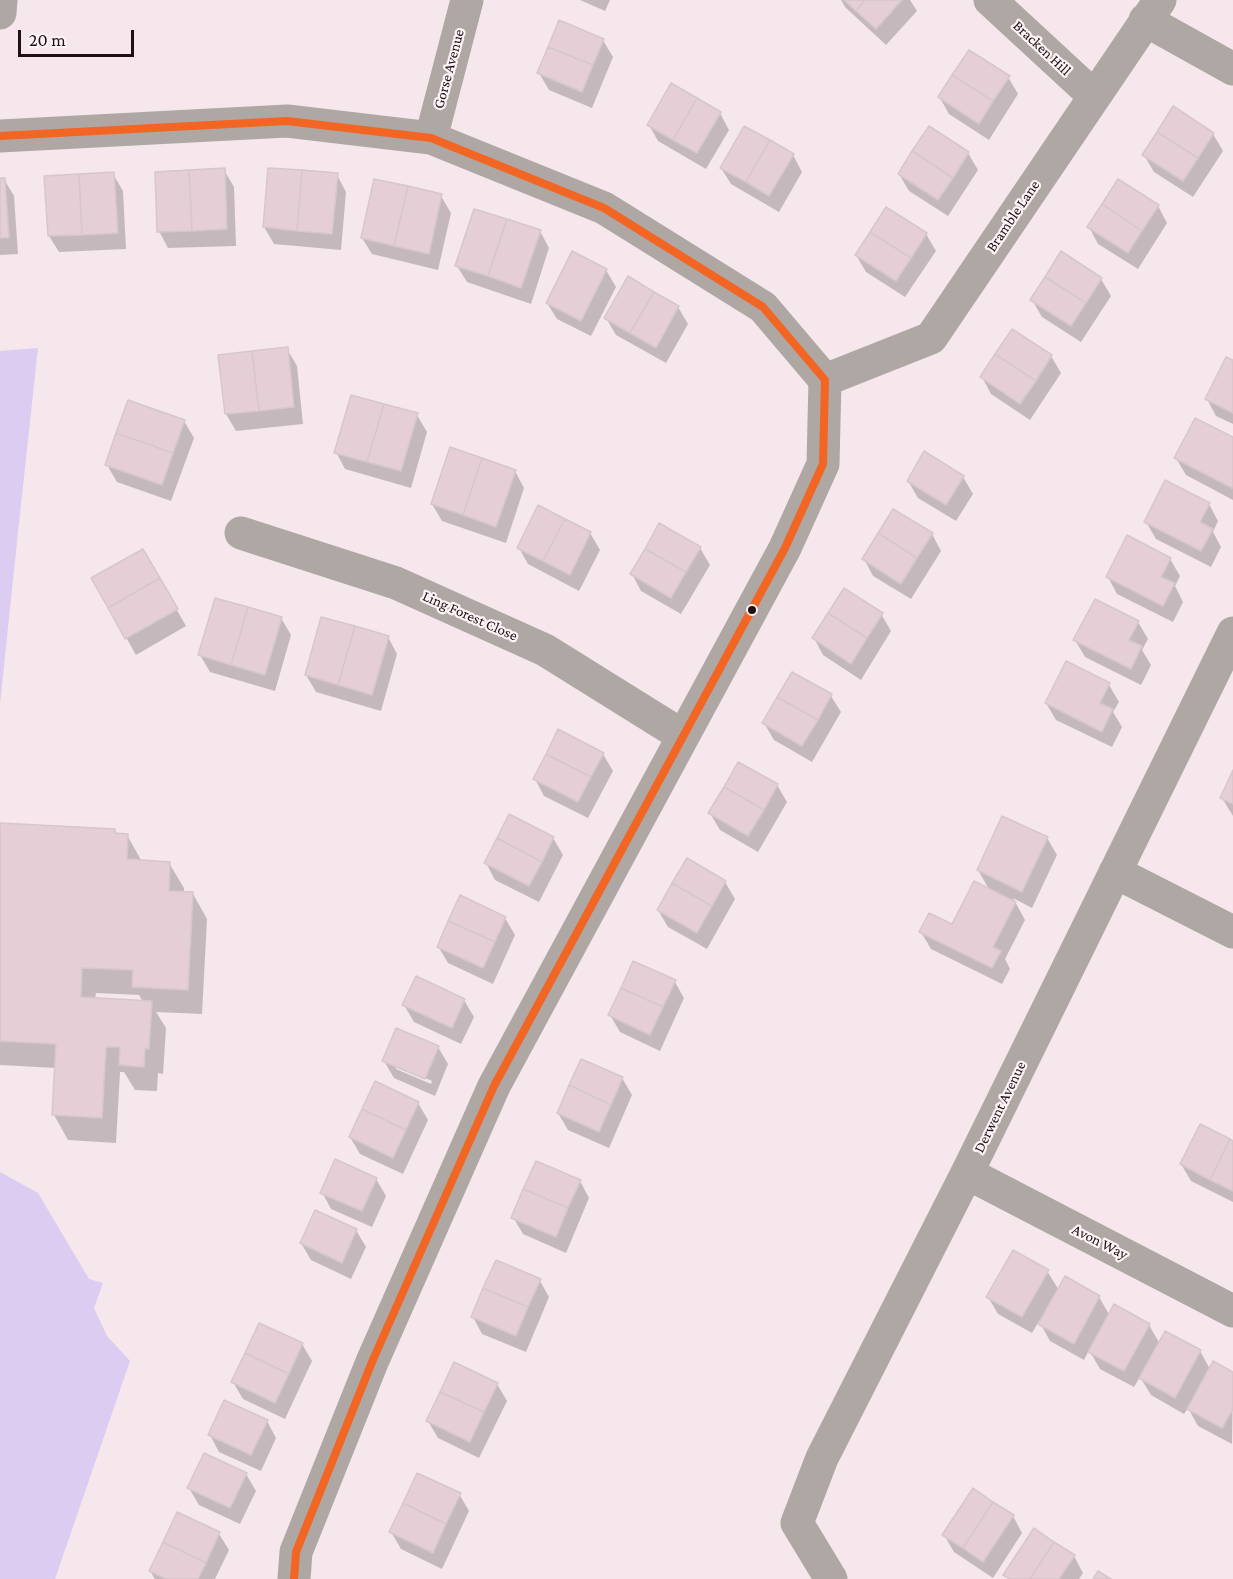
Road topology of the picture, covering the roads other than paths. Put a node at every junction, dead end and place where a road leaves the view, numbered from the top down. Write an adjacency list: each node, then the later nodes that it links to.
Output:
1 (1, 0): 5 (street)
2 (467, 0): 9 (street, Gorse Avenue)
3 (990, 0): 7 (street, Bracken Hill)
4 (1153, 10): 6 (street); 7 (street, Bramble Lane)
5 (0, 13)
6 (1233, 69)
7 (1094, 96): 10 (street, Bramble Lane)
8 (0, 136): 9 (street)
9 (431, 138): 10 (street)
10 (825, 380): 13 (street)
11 (241, 533): 13 (street, Ling Forest Close)
12 (1233, 633): 14 (street, Derwent Avenue)
13 (683, 736): 18 (street)
14 (1115, 872): 15 (street); 16 (street, Derwent Avenue)
15 (1233, 932)
16 (967, 1173): 17 (street, Avon Way); 19 (street, Derwent Avenue)
17 (1233, 1311)
18 (294, 1579)
19 (831, 1579)

